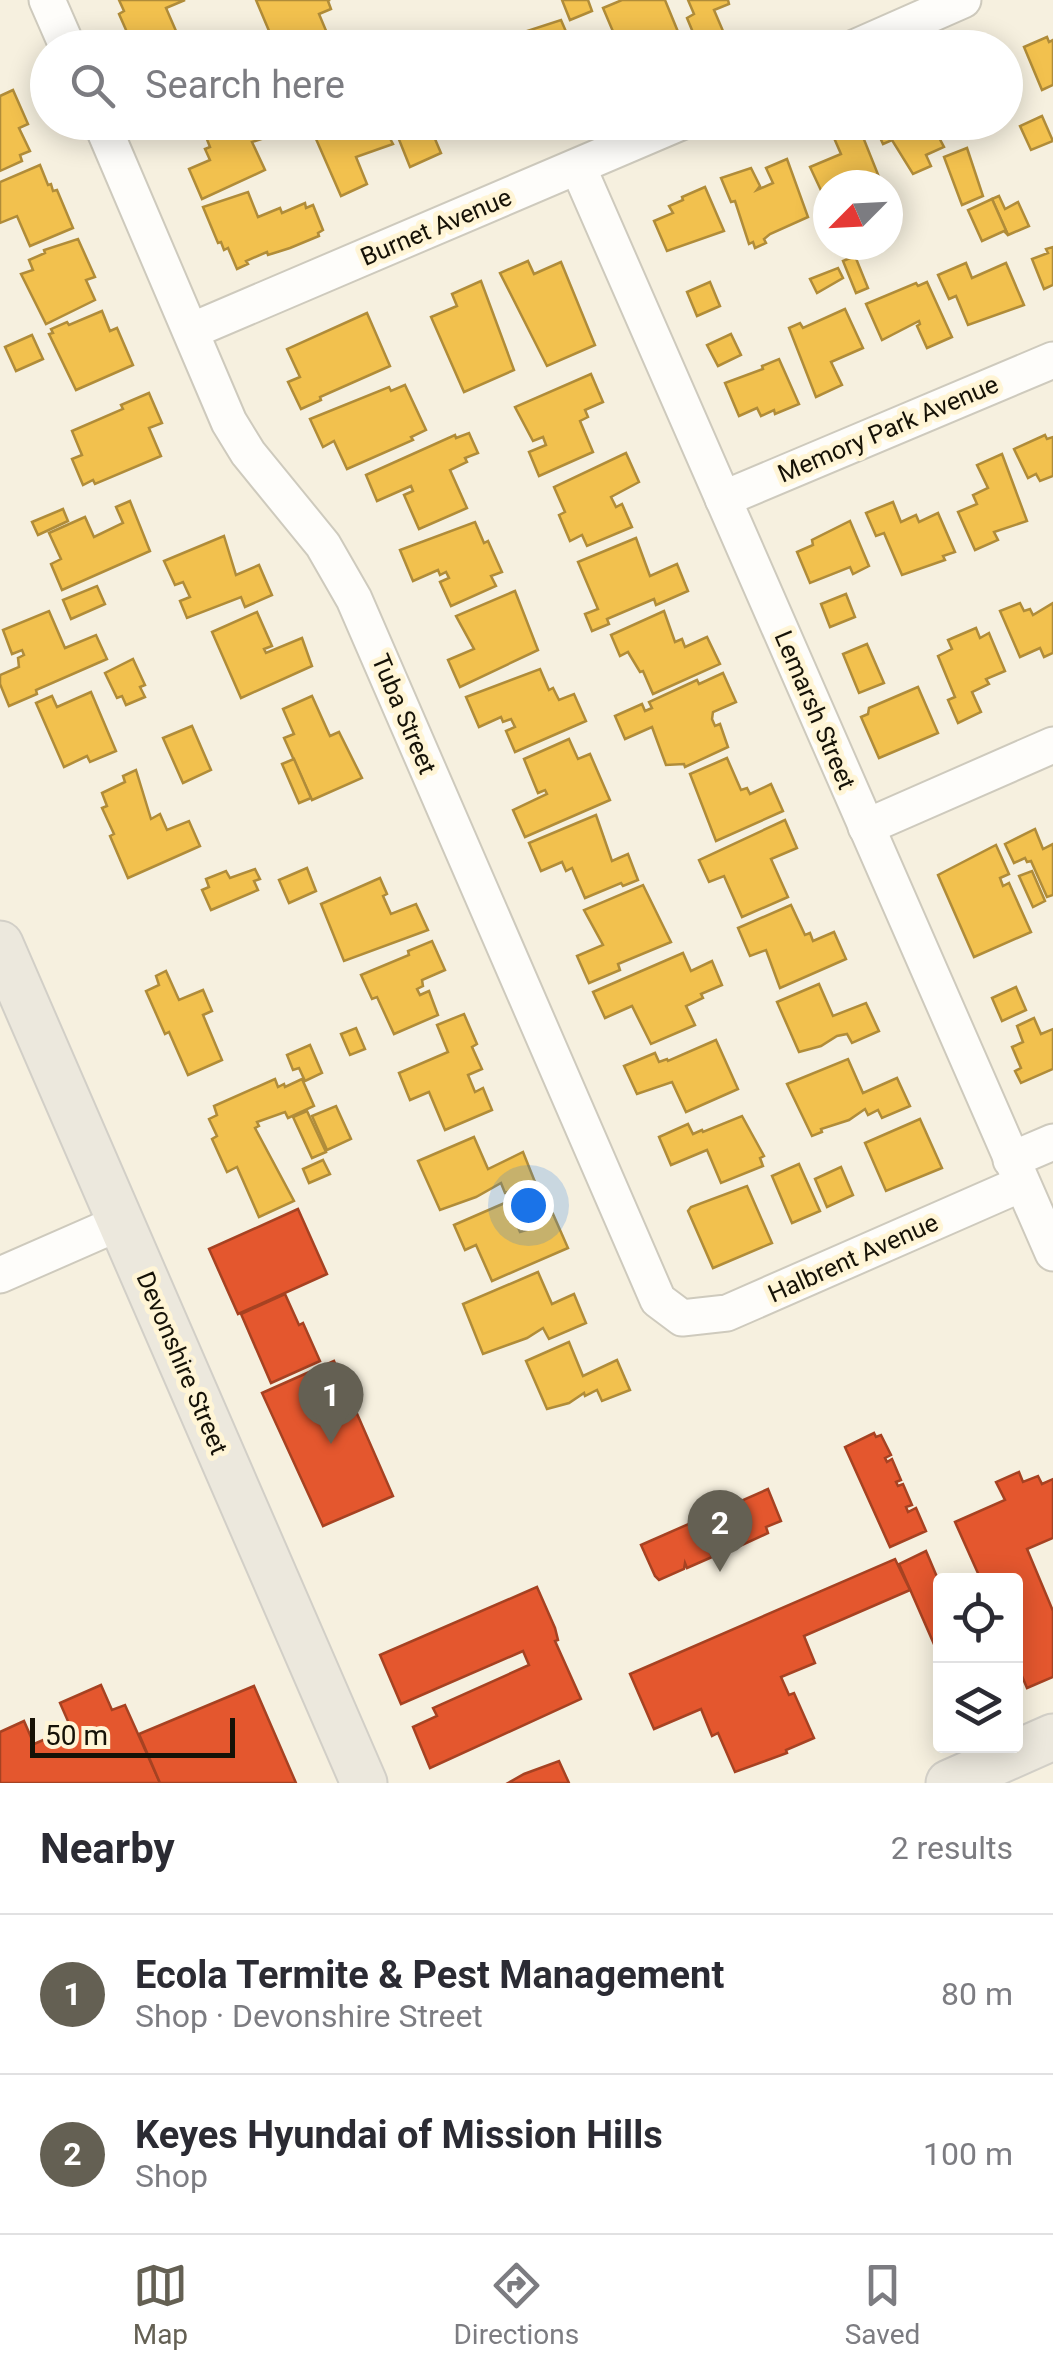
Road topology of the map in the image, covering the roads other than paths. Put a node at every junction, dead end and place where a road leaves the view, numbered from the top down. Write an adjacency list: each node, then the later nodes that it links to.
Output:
1 (47, 0): 3 (street)
2 (964, 0): 4 (street)
3 (60, 30)
4 (895, 30)
5 (109, 140): 8 (street, Tuba Street)
6 (640, 140): 7 (street, Burnet Avenue)
7 (578, 167): 8 (street, Burnet Avenue); 10 (street, Lemarsh Street)
8 (192, 331): 19 (street, Tuba Street)
9 (1053, 360): 10 (street, Memory Park Avenue)
10 (724, 499): 12 (street, Lemarsh Street)
11 (1053, 745): 12 (street)
12 (866, 827): 15 (street, Lemarsh Street)
13 (0, 944): 16 (main road, Devonshire Street)
14 (1053, 1142): 15 (street, Halbrent Avenue)
15 (1016, 1172): 17 (street, Lemarsh Street); 19 (street, Halbrent Avenue)
16 (121, 1222): 18 (street); 21 (main road, Devonshire Street)
17 (1053, 1253)
18 (0, 1275)
19 (682, 1318)
20 (1053, 1737): 22 (main road)
21 (364, 1783)
22 (949, 1783)

